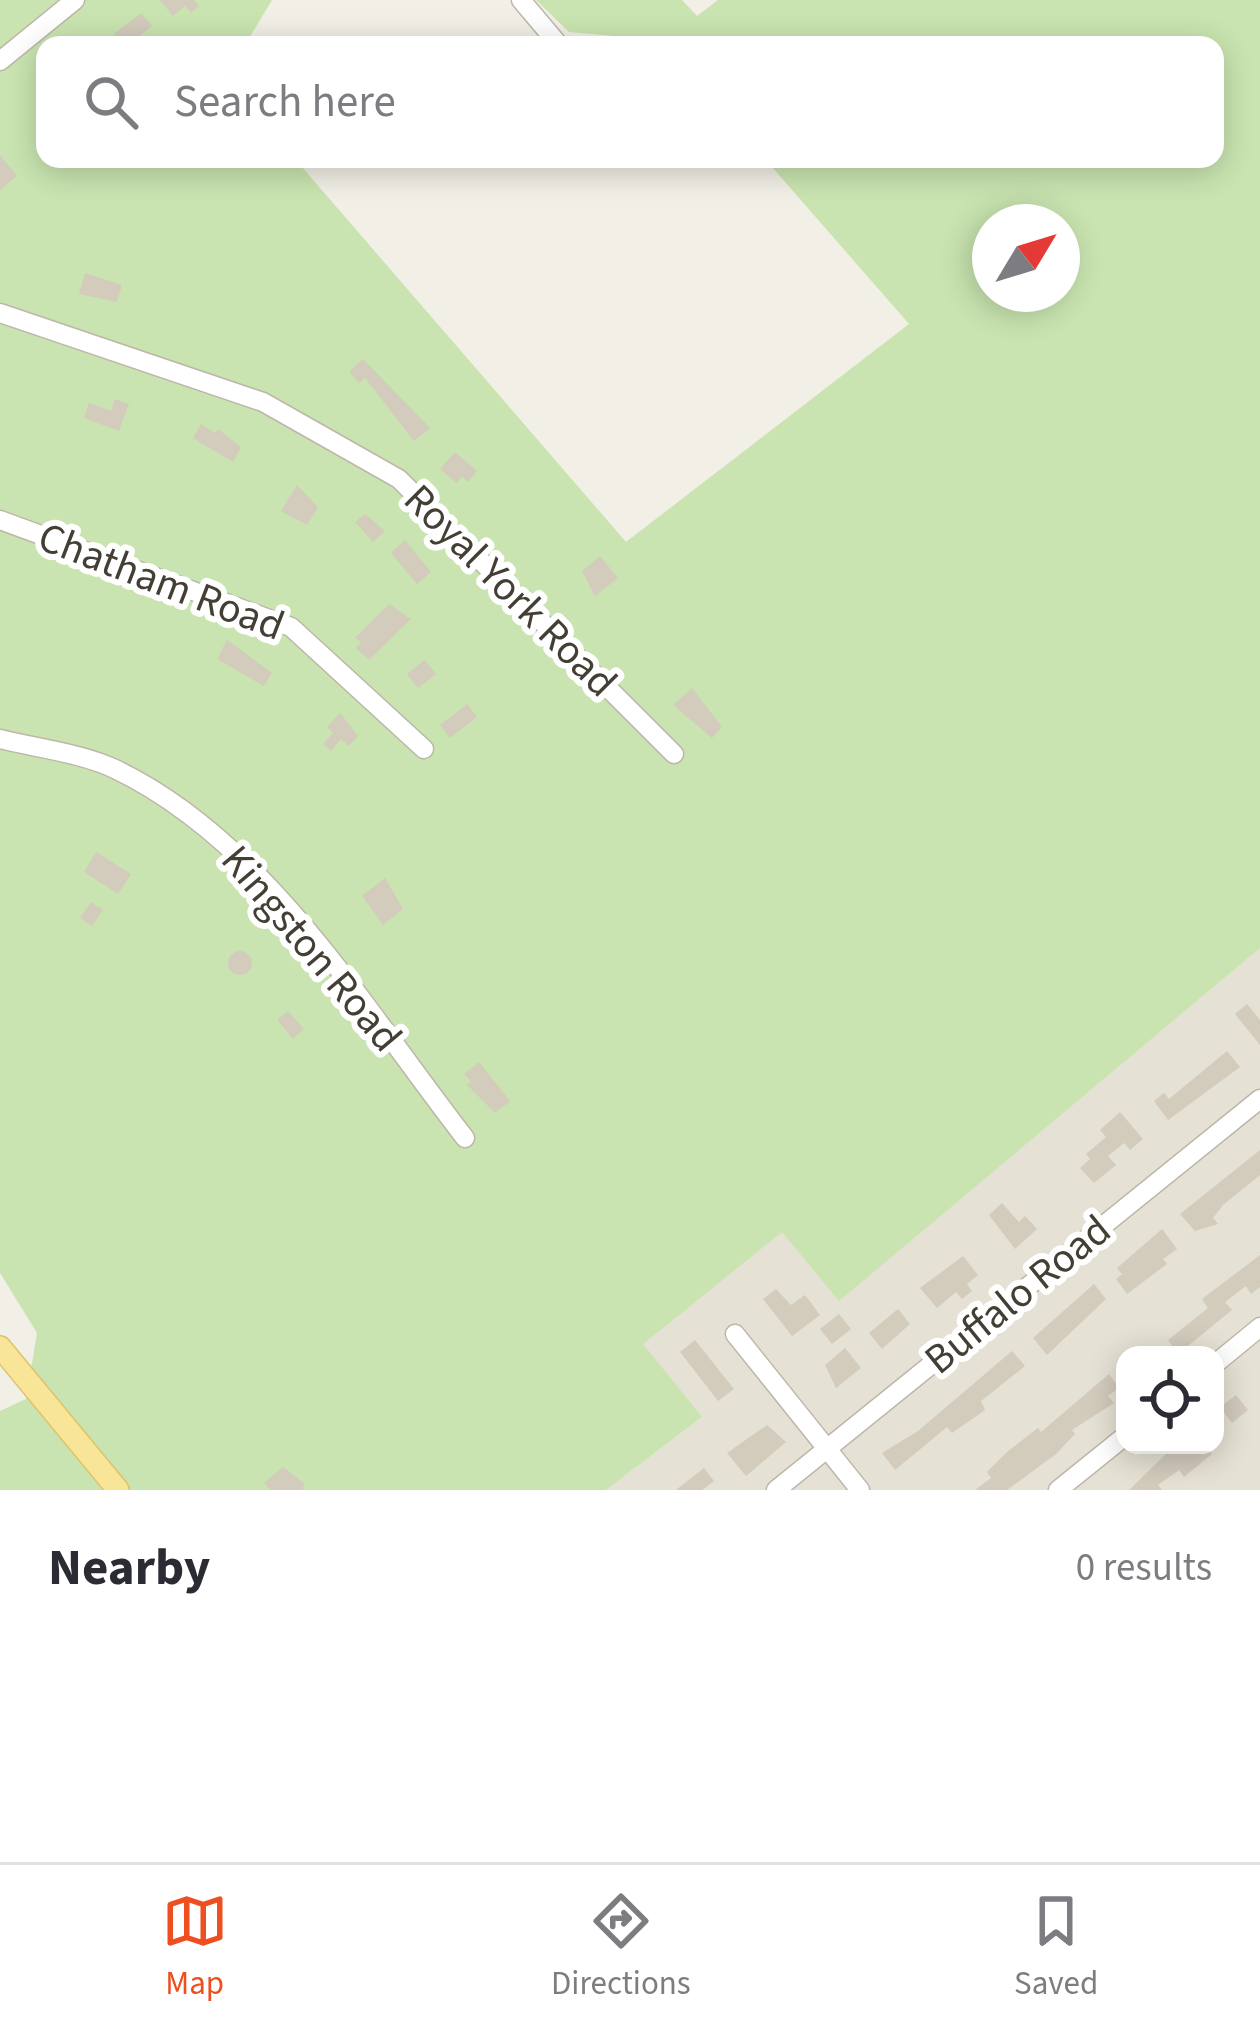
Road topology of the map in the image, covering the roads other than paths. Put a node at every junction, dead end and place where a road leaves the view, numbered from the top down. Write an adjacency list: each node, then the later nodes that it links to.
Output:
1 (75, 0): 4 (street)
2 (521, 0): 3 (street)
3 (551, 36)
4 (0, 61)
5 (0, 313): 9 (street, Royal York Road)
6 (0, 520): 8 (street, Chatham Road)
7 (0, 739): 11 (street, Kingston Road)
8 (424, 749)
9 (674, 754)
10 (1260, 1100): 17 (street, Buffalo Road)
11 (465, 1138)
12 (1260, 1328): 15 (street)
13 (735, 1334): 17 (street)
14 (0, 1348): 18 (main road)
15 (1224, 1357)
16 (1116, 1443): 21 (street)
17 (827, 1448): 19 (street, Buffalo Road); 20 (street)
18 (118, 1490)
19 (776, 1490)
20 (860, 1490)
21 (1058, 1490)

